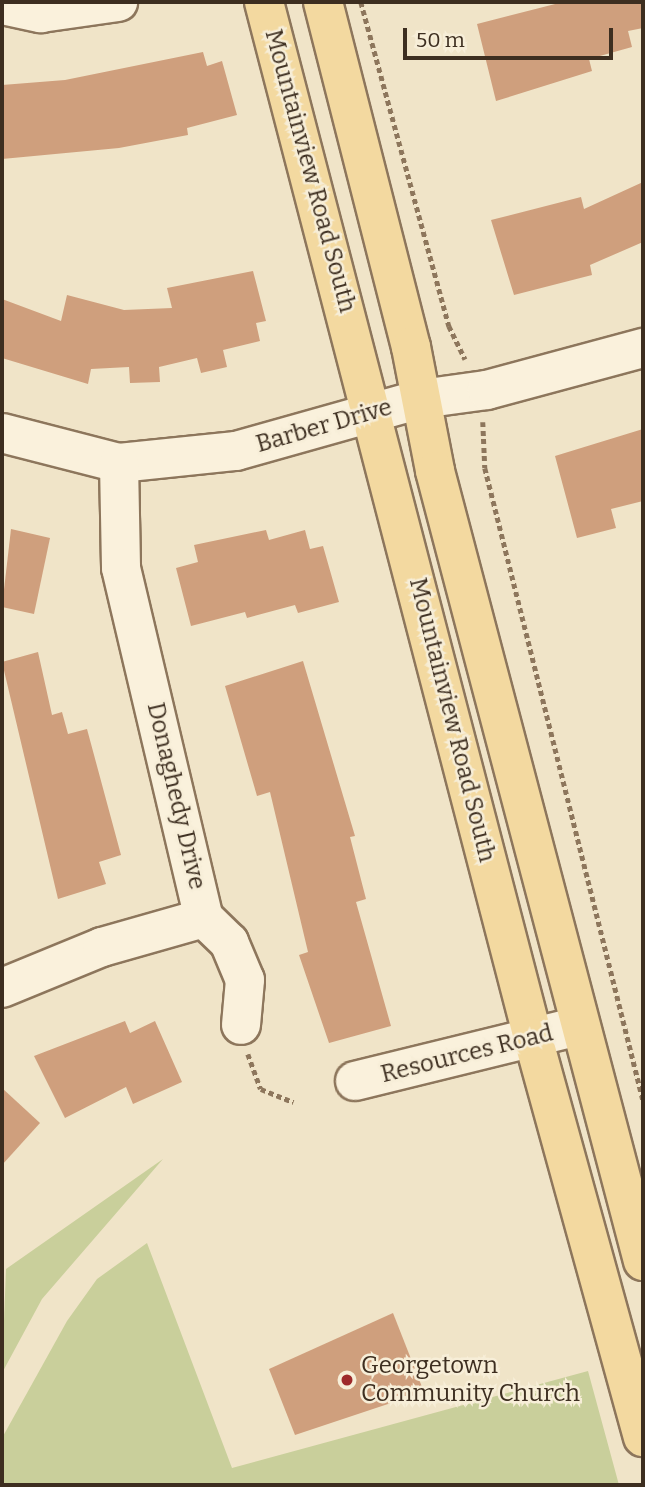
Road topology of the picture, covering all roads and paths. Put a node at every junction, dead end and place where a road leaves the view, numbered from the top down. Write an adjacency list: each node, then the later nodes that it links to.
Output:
1 (118, 2): 5 (street)
2 (264, 2): 9 (main road, Mountainview Road South)
3 (323, 2): 8 (main road, Mountainview Road South)
4 (361, 2): 7 (path)
5 (2, 5)
6 (643, 348): 7 (street, Barber Drive)
7 (473, 393): 8 (street, Barber Drive); 18 (path)
8 (421, 399): 9 (street, Barber Drive); 15 (main road, Mountainview Road South)
9 (374, 412): 11 (street, Barber Drive); 16 (main road, Mountainview Road South)
10 (2, 433): 11 (street, Barber Drive)
11 (119, 463): 12 (street, Donaghedy Drive)
12 (204, 918): 13 (street, Donaghedy Drive); 14 (street)
13 (2, 988)
14 (242, 1025): 19 (path)
15 (579, 1026): 16 (street, Resources Road); 20 (main road, Mountainview Road South)
16 (533, 1038): 17 (street, Resources Road); 21 (main road, Mountainview Road South)
17 (355, 1081)
18 (643, 1100)
19 (294, 1102)
20 (643, 1261)
21 (643, 1437)

